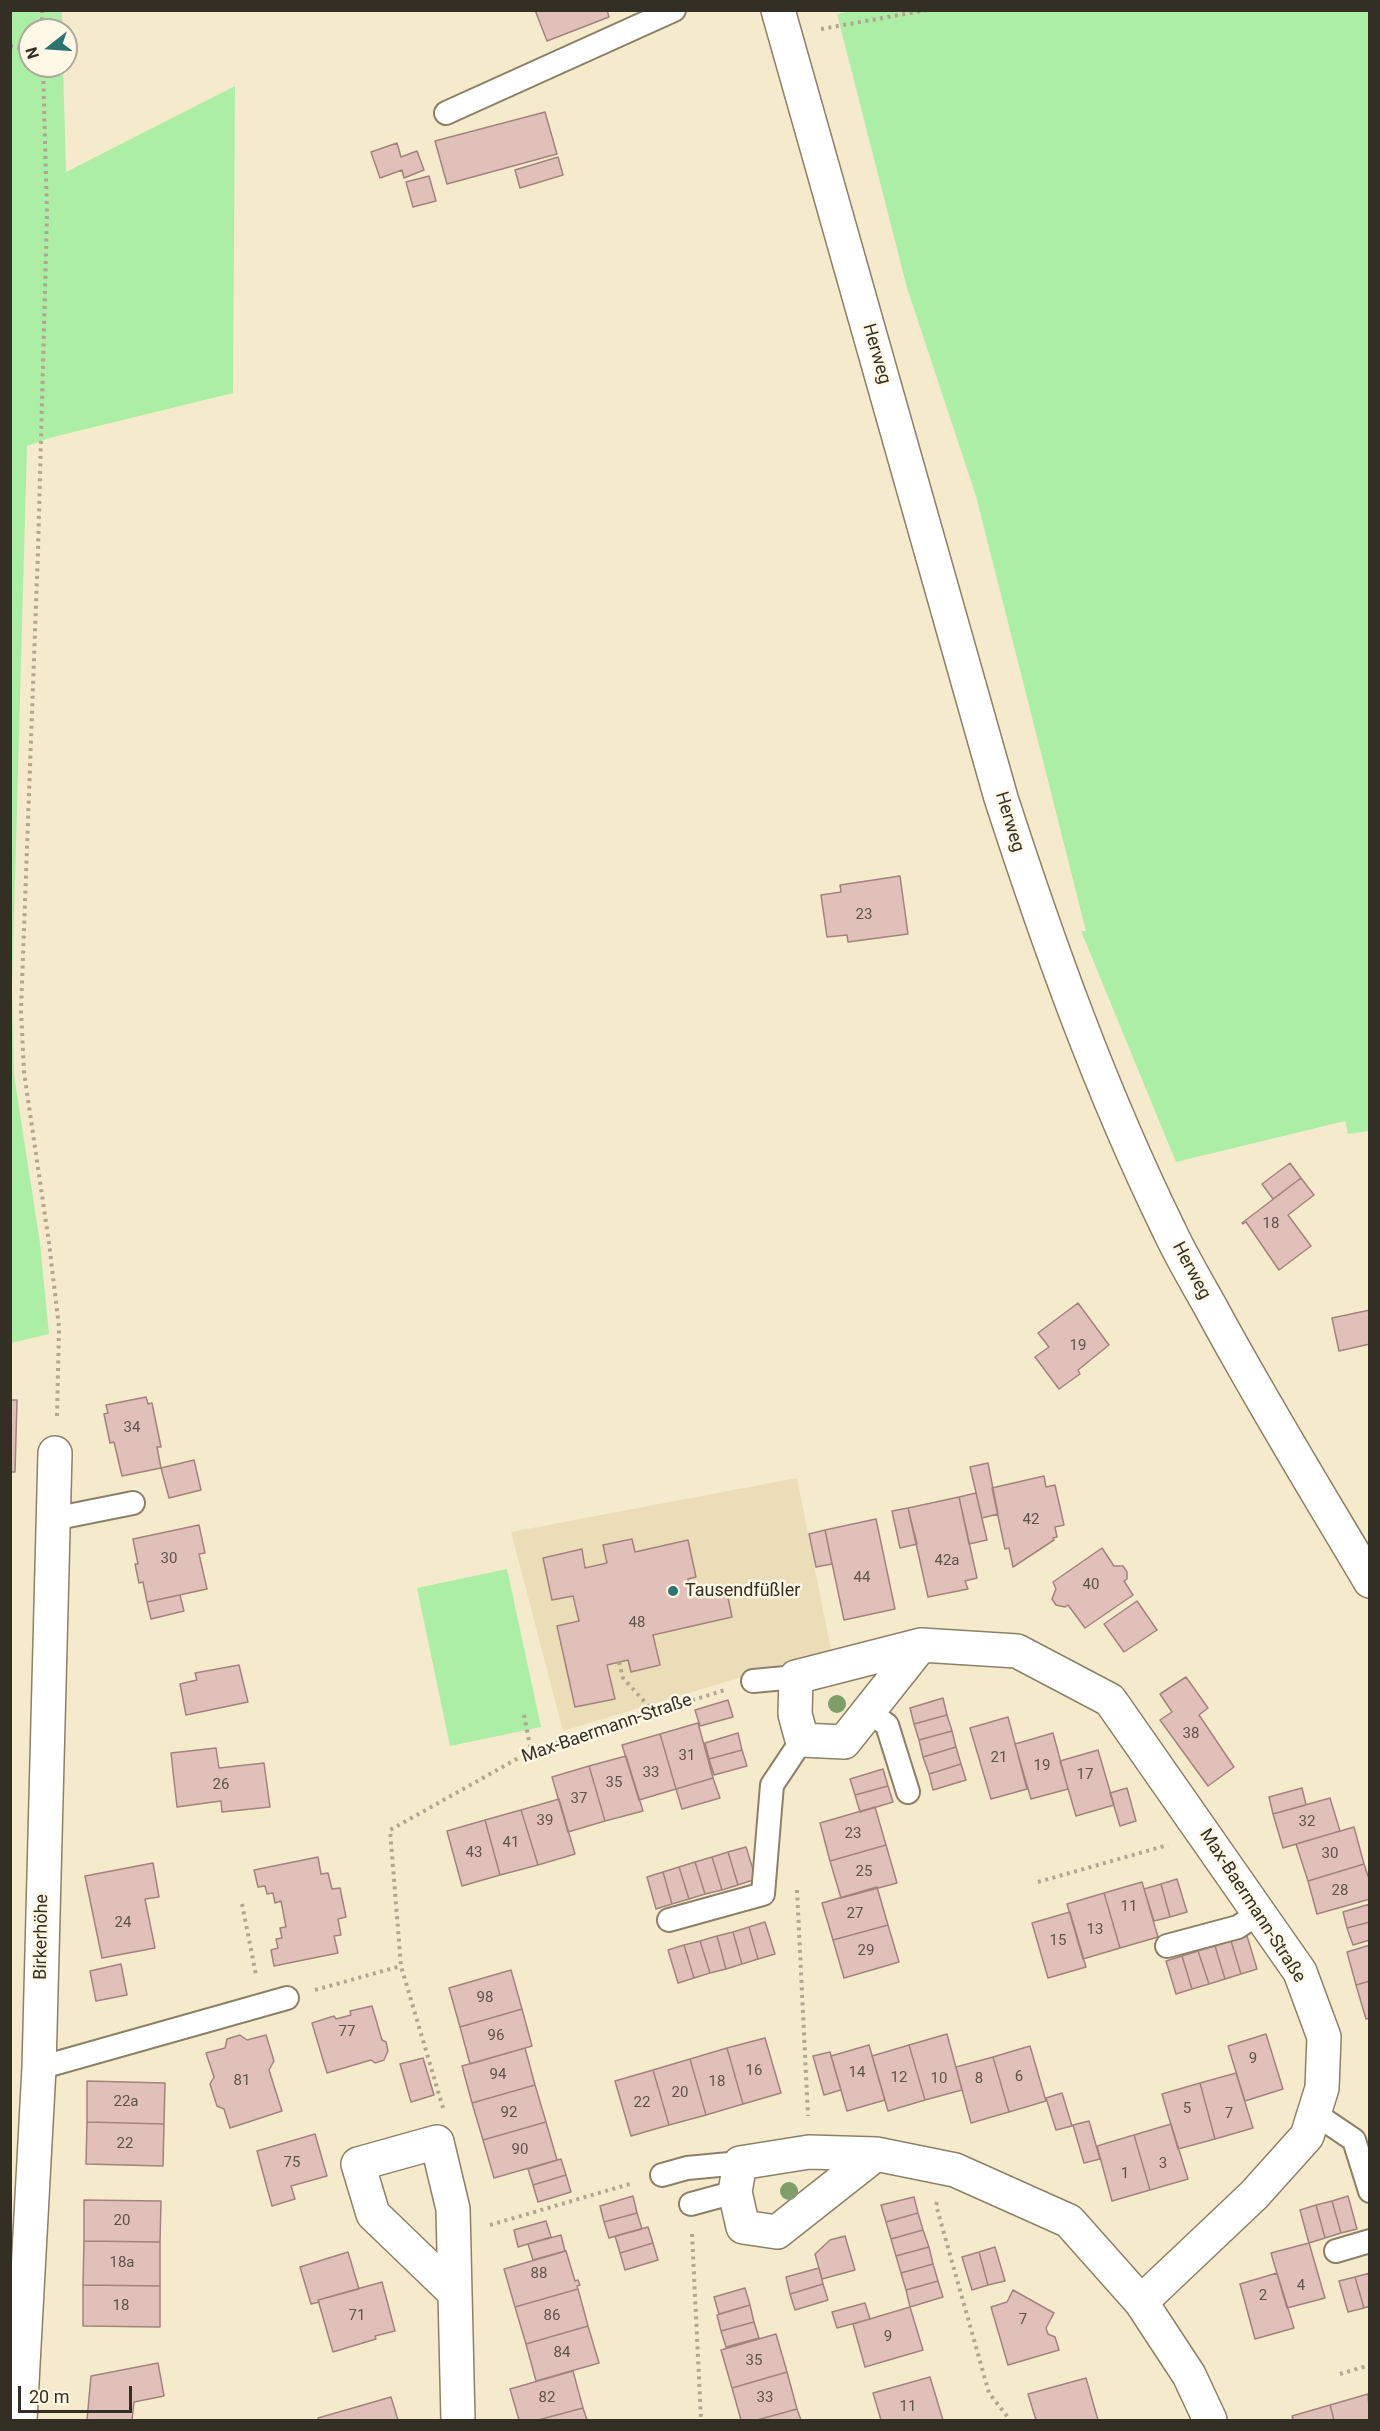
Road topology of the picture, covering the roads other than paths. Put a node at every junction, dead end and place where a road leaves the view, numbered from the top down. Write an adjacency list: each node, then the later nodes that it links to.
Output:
1 (674, 10): 3 (lane)
2 (782, 23): 7 (street, Herweg)
3 (446, 113)
4 (56, 1453): 6 (street, Birkerhöhe)
5 (133, 1503): 6 (lane)
6 (53, 1519): 18 (street, Birkerhöhe)
7 (1370, 1581)
8 (921, 1645): 9 (street, Max-Baermann-Straße); 11 (street); 14 (street, Max-Baermann-Straße)
9 (796, 1677): 10 (lane, Max-Baermann-Straße); 12 (street)
10 (753, 1681)
11 (868, 1711): 12 (street); 13 (lane)
12 (802, 1740): 15 (lane)
13 (908, 1792)
14 (1260, 1912): 16 (lane); 19 (street, Max-Baermann-Straße)
15 (669, 1920)
16 (1167, 1946)
17 (287, 1998): 18 (lane)
18 (39, 2068): 29 (street, Birkerhöhe)
19 (1314, 2113): 23 (lane); 28 (street, Max-Baermann-Straße)
20 (876, 2154): 22 (street); 22 (street); 28 (street)
21 (662, 2175): 22 (lane)
22 (737, 2177): 24 (lane)
23 (1370, 2192)
24 (690, 2204)
25 (1370, 2241): 26 (lane)
26 (1336, 2251)
27 (454, 2292): 27 (street); 30 (street)
28 (1141, 2302): 31 (street)
29 (20, 2421)
30 (458, 2421)
31 (1209, 2421)

